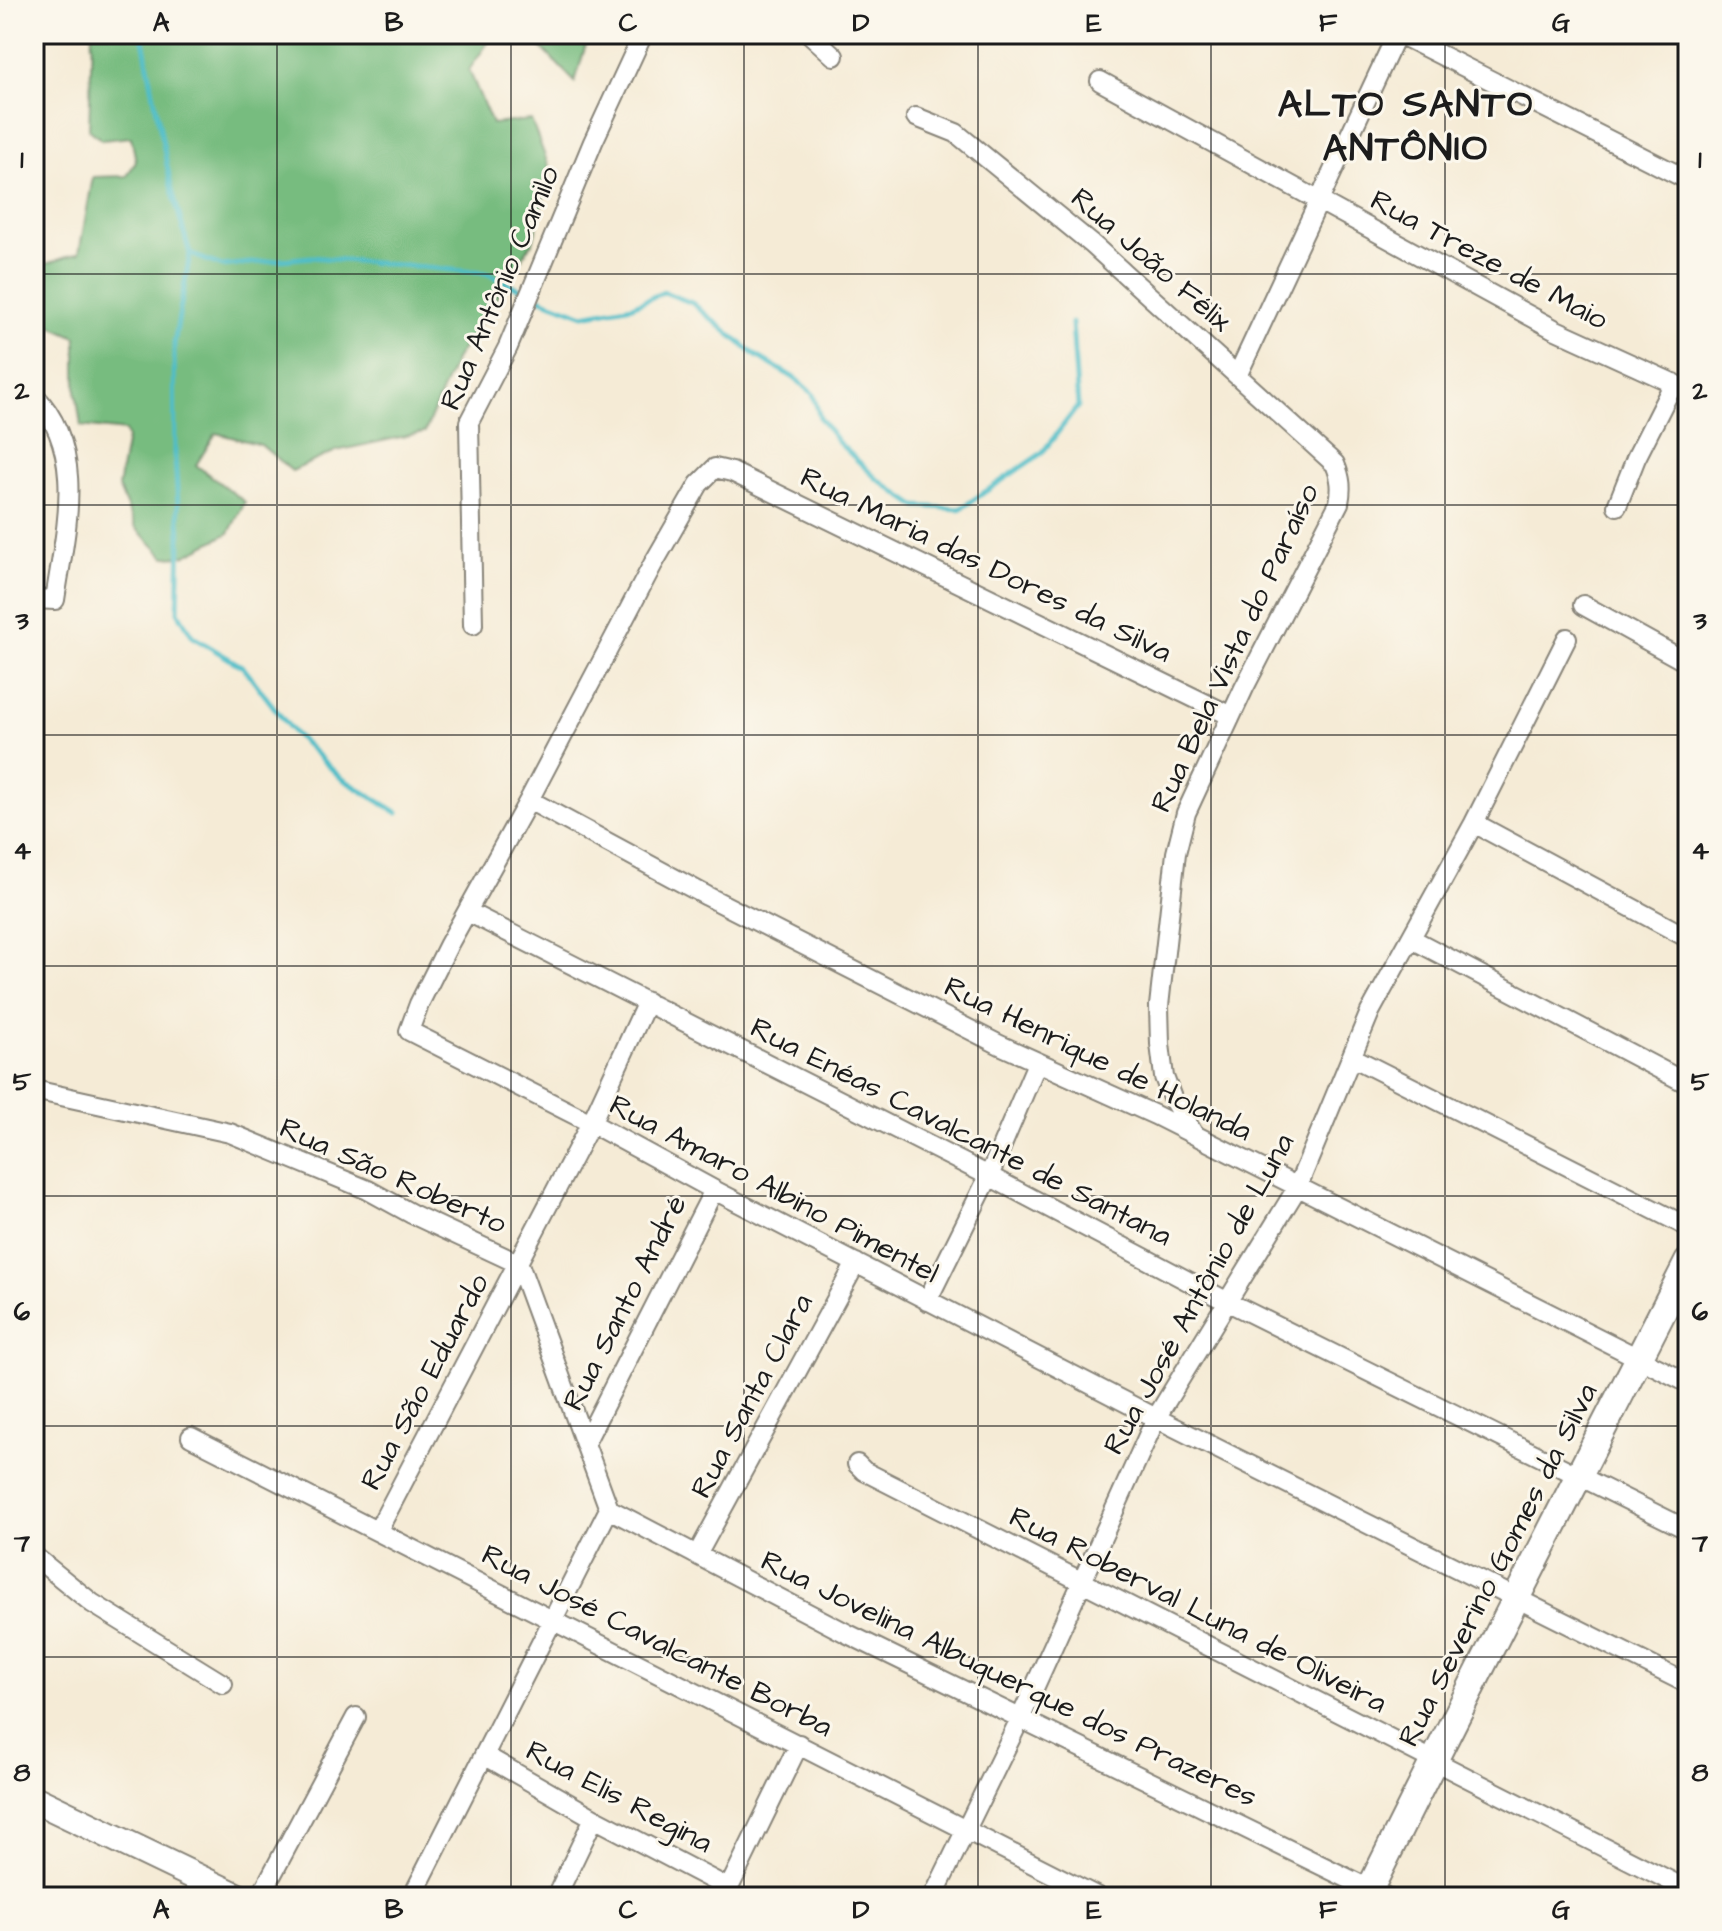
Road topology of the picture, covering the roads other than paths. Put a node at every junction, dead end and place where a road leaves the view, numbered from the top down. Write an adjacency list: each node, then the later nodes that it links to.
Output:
1 (643, 34): 17 (street, Rua Antônio Camilo)
2 (810, 34): 4 (street)
3 (1398, 34): 7 (street); 8 (street)
4 (834, 56)
5 (1100, 81): 8 (street, Rua Treze de Maio)
6 (916, 117): 9 (street, Rua João Félix)
7 (1688, 180)
8 (1320, 203): 9 (street); 10 (street, Rua Treze de Maio)
9 (1238, 374): 12 (street, Rua João Félix)
10 (1681, 386): 14 (street)
11 (34, 395): 15 (street)
12 (1335, 464): 20 (street, Rua Bela Vista do Paraíso)
13 (715, 468): 20 (street, Rua Maria das Dores da Silva); 21 (street, Rua Amaro Albino Pimentel)
14 (1617, 506)
15 (34, 599)
16 (1583, 605): 19 (street)
17 (473, 625)
18 (1567, 638): 22 (street, Rua José Antônio de Luna)
19 (1688, 663)
20 (1231, 716): 32 (street, Rua Bela Vista do Paraíso)
21 (529, 800): 23 (street, Rua Amaro Albino Pimentel); 28 (street, Rua Henrique de Holanda)
22 (1474, 823): 24 (street); 25 (street, Rua José Antônio de Luna)
23 (468, 912): 26 (street, Rua Enéas Cavalcante de Santana); 31 (street, Rua Amaro Albino Pimentel)
24 (1688, 938)
25 (1412, 939): 27 (street, Rua José Antônio de Luna); 29 (street)
26 (647, 1002): 31 (street, Rua São Eduardo); 33 (street, Rua Enéas Cavalcante de Santana)
27 (1352, 1057): 34 (street, Rua José Antônio de Luna); 36 (street)
28 (1037, 1063): 32 (street, Rua Henrique de Holanda); 33 (street)
29 (1688, 1084)
30 (34, 1090): 39 (street, Rua São Roberto)
31 (591, 1123): 35 (street, Rua Amaro Albino Pimentel); 39 (street, Rua São Eduardo)
32 (1195, 1135): 34 (street, Rua Henrique de Holanda)
33 (989, 1176): 40 (street); 41 (street, Rua Enéas Cavalcante de Santana)
34 (1297, 1188): 41 (street, Rua José Antônio de Luna); 42 (street, Rua Henrique de Holanda)
35 (714, 1190): 38 (street, Rua Amaro Albino Pimentel); 46 (street, Rua Santo André)
36 (1688, 1227)
37 (1688, 1262): 42 (street, Rua Severino Gomes da Silva)
38 (856, 1263): 40 (street, Rua Amaro Albino Pimentel); 52 (street, Rua Santa Clara)
39 (519, 1264): 46 (street, Rua São Roberto); 50 (street, Rua São Eduardo)
40 (927, 1301): 44 (street, Rua Amaro Albino Pimentel)
41 (1226, 1301): 44 (street, Rua José Antônio de Luna); 48 (street, Rua Enéas Cavalcante de Santana)
42 (1639, 1358): 43 (street, Rua Henrique de Holanda); 48 (street, Rua Severino Gomes da Silva)
43 (1688, 1383)
44 (1156, 1418): 54 (street, Rua José Antônio de Luna); 55 (street, Rua Amaro Albino Pimentel)
45 (191, 1437): 50 (street, Rua José Cavalcante Borba)
46 (586, 1441): 49 (street, Rua São Roberto)
47 (857, 1464): 54 (street, Rua Roberval Luna de Oliveira)
48 (1577, 1475): 51 (street, Rua Enéas Cavalcante de Santana); 55 (street, Rua Severino Gomes da Silva)
49 (609, 1509): 52 (street, Rua Jovelina Albuquerque dos Prazeres); 56 (street)
50 (378, 1530): 56 (street, Rua José Cavalcante Borba)
51 (1688, 1530)
52 (697, 1555): 60 (street, Rua Jovelina Albuquerque dos Prazeres)
53 (34, 1556): 57 (street)
54 (1081, 1581): 60 (street, Rua José Antônio de Luna); 63 (street, Rua Roberval Luna de Oliveira)
55 (1518, 1598): 58 (street, Rua Amaro Albino Pimentel); 63 (street, Rua Severino Gomes da Silva)
56 (551, 1620): 61 (street, Rua José Cavalcante Borba); 62 (street)
57 (223, 1684)
58 (1688, 1684)
59 (356, 1717): 71 (street)
60 (1021, 1717): 66 (street, Rua José Antônio de Luna); 69 (street, Rua Jovelina Albuquerque dos Prazeres)
61 (799, 1744): 66 (street, Rua José Cavalcante Borba); 68 (street)
62 (484, 1755): 65 (street, Rua Elis Regina); 72 (street)
63 (1434, 1762): 67 (street, Rua Roberval Luna de Oliveira); 69 (street, Rua Severino Gomes da Silva)
64 (34, 1799): 70 (street)
65 (594, 1818): 68 (street, Rua Elis Regina); 73 (street)
66 (965, 1831): 74 (street, Rua José Antônio de Luna); 75 (street, Rua José Cavalcante Borba)
67 (1688, 1890)
68 (726, 1892)
69 (1374, 1894)
70 (238, 1897)
71 (260, 1897)
72 (412, 1897)
73 (556, 1897)
74 (933, 1897)
75 (1098, 1897)

